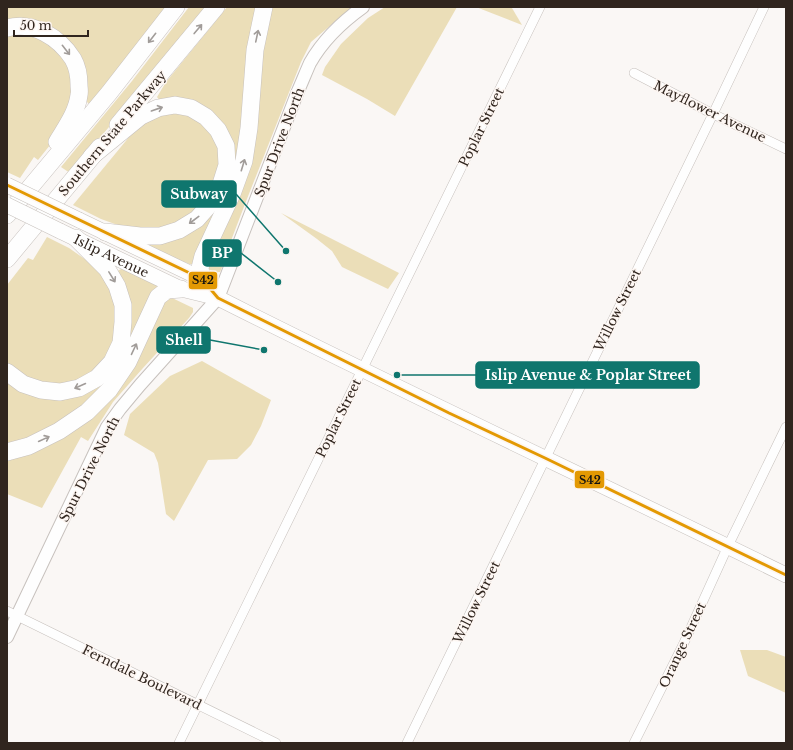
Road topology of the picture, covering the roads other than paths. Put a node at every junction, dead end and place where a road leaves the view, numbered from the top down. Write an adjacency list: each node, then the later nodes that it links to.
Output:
1 (176, 7): 12 (highway, one-way to 12)
2 (216, 7): 11 (highway, Southern State Parkway, one-way to 2)
3 (264, 7): 21 (highway, one-way to 3)
4 (363, 7): 23 (street, Spur Drive North)
5 (540, 7): 24 (street, Poplar Street)
6 (764, 7): 9 (street, Willow Street)
7 (7, 28): 12 (highway, one-way to 12)
8 (634, 73): 9 (street, Mayflower Avenue)
9 (713, 114): 10 (street, Mayflower Avenue); 28 (street, Willow Street)
10 (786, 149)
11 (92, 156): 16 (highway, Southern State Parkway); 17 (highway, one-way to 17)
12 (36, 179): 15 (highway)
13 (7, 185): 17 (main road, Islip Avenue, bridge)
14 (7, 206): 18 (main road, Islip Avenue, bridge)
15 (7, 215)
16 (32, 229): 19 (highway, Southern State Parkway); 20 (highway)
17 (105, 232): 21 (main road, Islip Avenue)
18 (76, 238): 22 (main road, Islip Avenue); 25 (highway, one-way to 25)
19 (7, 259)
20 (7, 272)
21 (202, 279): 23 (main road, Islip Avenue)
22 (181, 289): 23 (main road, Islip Avenue); 27 (highway, one-way to 22)
23 (218, 298): 24 (main road, Islip Avenue); 31 (street, Spur Drive North)
24 (362, 370): 28 (main road, Islip Avenue); 33 (street, Poplar Street)
25 (7, 372)
26 (786, 427): 29 (street, Orange Street)
27 (7, 452)
28 (545, 458): 29 (main road, Islip Avenue); 36 (street, Willow Street)
29 (728, 546): 30 (main road, Islip Avenue); 37 (street, Orange Street)
30 (786, 575)
31 (12, 614): 32 (street, Spur Drive North); 33 (street, Ferndale Boulevard)
32 (7, 637)
33 (197, 704): 34 (street, Poplar Street); 35 (street, Ferndale Boulevard)
34 (179, 743)
35 (276, 743)
36 (407, 743)
37 (634, 743)

